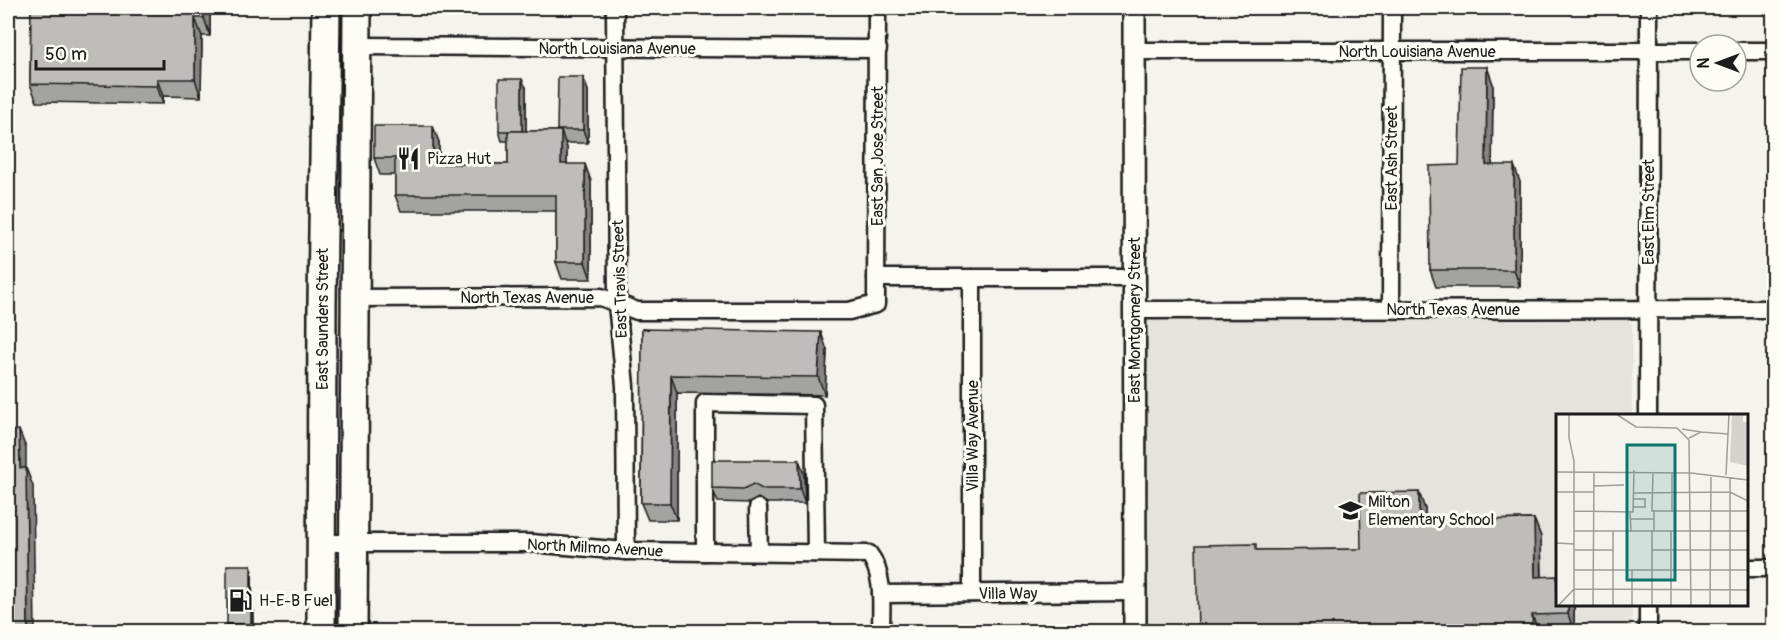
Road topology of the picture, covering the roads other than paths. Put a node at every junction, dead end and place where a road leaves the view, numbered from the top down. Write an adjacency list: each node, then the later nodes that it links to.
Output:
1 (326, 8): 17 (main road, East Saunders Street)
2 (357, 8): 8 (main road, East Saunders Street)
3 (615, 8): 9 (street, East Travis Street)
4 (877, 8): 10 (street, East San Jose Street)
5 (1134, 8): 11 (street, East Montgomery Street)
6 (1392, 8): 12 (street, East Ash Street)
7 (1649, 8): 13 (street, East Elm Street)
8 (357, 46): 9 (street, North Louisiana Avenue); 21 (main road, East Saunders Street)
9 (615, 48): 10 (street, North Louisiana Avenue); 22 (street, East Travis Street)
10 (878, 49): 18 (street, East San Jose Street)
11 (1134, 51): 12 (street, North Louisiana Avenue); 20 (street, East Montgomery Street)
12 (1392, 51): 13 (street, North Louisiana Avenue); 24 (street, East Ash Street)
13 (1649, 51): 14 (street, North Louisiana Avenue); 25 (street, East Elm Street)
14 (1688, 51)
15 (1748, 51): 16 (street)
16 (1773, 51)
17 (324, 123): 28 (main road); 31 (main road, East Saunders Street)
18 (876, 278): 19 (street); 23 (street, East San Jose Street)
19 (972, 278): 20 (street); 40 (street, Villa Way Avenue)
20 (1134, 278): 27 (street, East Montgomery Street)
21 (354, 298): 22 (street, North Texas Avenue); 28 (main road, East Saunders Street)
22 (617, 303): 23 (street, North Texas Avenue); 33 (street, East Travis Street)
23 (876, 304)
24 (1391, 309): 25 (street, North Texas Avenue); 27 (street, North Texas Avenue)
25 (1648, 309): 26 (street, North Texas Avenue); 29 (street, East Elm Street)
26 (1773, 309)
27 (1133, 310): 39 (street, East Montgomery Street)
28 (354, 352): 32 (main road, East Saunders Street)
29 (1648, 414)
30 (758, 508): 35 (street)
31 (321, 543): 32 (street, North Milmo Avenue); 43 (main road, East Saunders Street)
32 (353, 543): 33 (street, North Milmo Avenue); 44 (main road, East Saunders Street)
33 (626, 551): 34 (street, North Milmo Avenue)
34 (705, 552): 35 (street, North Milmo Avenue); 36 (street)
35 (759, 552): 36 (street, North Milmo Avenue)
36 (816, 553): 41 (street, North Milmo Avenue)
37 (1748, 568): 38 (street)
38 (1773, 568)
39 (1136, 592): 40 (street, Villa Way); 46 (street, East Montgomery Street)
40 (972, 593): 41 (street, Villa Way)
41 (881, 594): 45 (street)
42 (1648, 606): 47 (street)
43 (321, 632)
44 (353, 632)
45 (881, 632)
46 (1135, 632)
47 (1648, 632)

